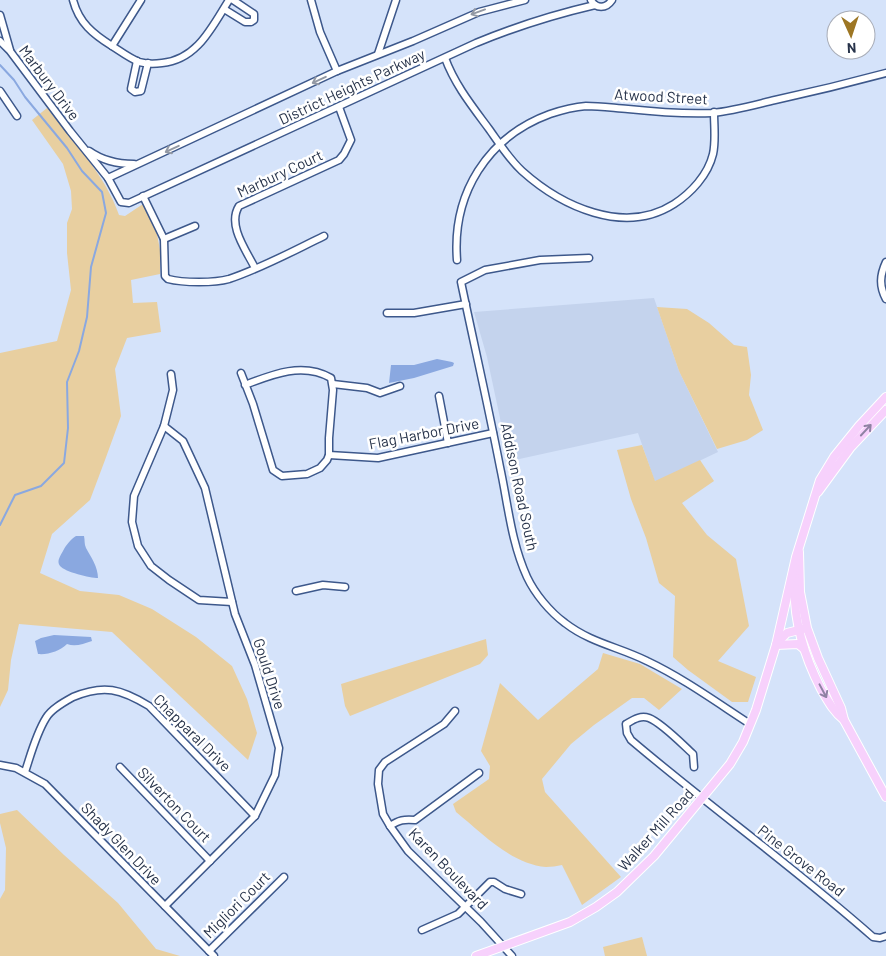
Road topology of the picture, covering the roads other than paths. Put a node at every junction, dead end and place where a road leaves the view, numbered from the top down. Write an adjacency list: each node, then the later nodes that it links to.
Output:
1 (73, 0): 13 (street)
2 (141, 0): 13 (street)
3 (229, 0): 10 (street)
4 (233, 0): 10 (street)
5 (311, 0): 19 (street)
6 (396, 0): 15 (street)
7 (525, 0): 15 (street, District Heights Parkway, one-way to 15)
8 (612, 0): 9 (street, District Heights Parkway)
9 (593, 3): 16 (street, District Heights Parkway)
10 (224, 9): 18 (street)
11 (0, 16): 14 (street)
12 (0, 41): 14 (street, Marbury Drive)
13 (112, 46): 17 (street)
14 (10, 51): 25 (street, Marbury Drive)
15 (378, 54): 19 (street, District Heights Parkway)
16 (444, 58): 22 (street, District Heights Parkway); 26 (street)
17 (137, 61): 18 (street); 18 (street)
18 (148, 63)
19 (338, 71): 27 (street, District Heights Parkway, one-way to 27)
20 (886, 73): 23 (street, Atwood Street)
21 (0, 91): 24 (street)
22 (339, 107): 29 (street, District Heights Parkway); 37 (street, Marbury Court)
23 (714, 112): 26 (street, Atwood Street); 26 (street)
24 (18, 116)
25 (77, 140): 27 (street, Marbury Drive); 28 (street, Marbury Drive)
26 (499, 144): 35 (street, Atwood Street)
27 (138, 164): 28 (street, District Heights Parkway)
28 (108, 178): 30 (street, Marbury Drive)
29 (143, 196): 30 (street, District Heights Parkway); 33 (street)
30 (125, 203)
31 (195, 226): 33 (street)
32 (324, 236): 37 (street)
33 (164, 239): 37 (street)
34 (589, 258): 39 (street, Addison Road South)
35 (457, 260)
36 (886, 262): 38 (street)
37 (255, 268)
38 (886, 298)
39 (466, 304): 40 (street); 50 (street, Addison Road South)
40 (387, 313)
41 (241, 373): 43 (street)
42 (171, 374): 49 (street)
43 (246, 384): 44 (street); 52 (street)
44 (333, 384): 45 (street); 52 (street)
45 (400, 386)
46 (439, 396): 51 (street)
47 (886, 397): 53 (main road, Walker Mill Road)
48 (886, 410): 53 (main road, Walker Mill Road, one-way to 48)
49 (164, 426): 57 (street, Gould Drive); 57 (street)
50 (493, 432): 51 (street, Flag Harbor Drive); 64 (street, Addison Road South)
51 (448, 443): 52 (street, Flag Harbor Drive)
52 (329, 455)
53 (815, 496): 54 (main road, Walker Mill Road)
54 (797, 553): 58 (main road, Walker Mill Road); 59 (main road); 60 (main road, Walker Mill Road)
55 (345, 587): 56 (street)
56 (296, 591)
57 (232, 602): 72 (street, Gould Drive)
58 (807, 628): 59 (main road); 63 (main road)
59 (798, 630): 60 (main road); 61 (main road)
60 (776, 645): 61 (main road); 64 (main road, Walker Mill Road)
61 (804, 649): 63 (main road, one-way to 63)
62 (455, 711): 73 (street, Karen Boulevard)
63 (844, 720): 70 (main road)
64 (750, 724): 71 (main road, Walker Mill Road)
65 (0, 765): 68 (street, Shady Glen Drive)
66 (120, 767): 74 (street, Silverton Court)
67 (694, 767): 71 (street, Pine Grove Road)
68 (25, 772): 72 (street, Chapparal Drive); 77 (street, Shady Glen Drive)
69 (479, 773): 73 (street)
70 (886, 797)
71 (702, 799): 80 (street, Pine Grove Road); 81 (main road, Walker Mill Road)
72 (256, 816): 74 (street, Gould Drive)
73 (390, 826): 78 (street, Karen Boulevard)
74 (210, 861): 77 (street, Gould Drive)
75 (284, 877): 82 (street, Migliori Court)
76 (521, 894): 78 (street)
77 (165, 906): 82 (street, Shady Glen Drive)
78 (466, 907): 79 (street); 81 (street, Karen Boulevard)
79 (422, 930)
80 (886, 936)
81 (504, 946): 83 (main road, Walker Mill Road); 84 (street, Karen Boulevard)
82 (211, 953)
83 (476, 956)
84 (512, 956)

